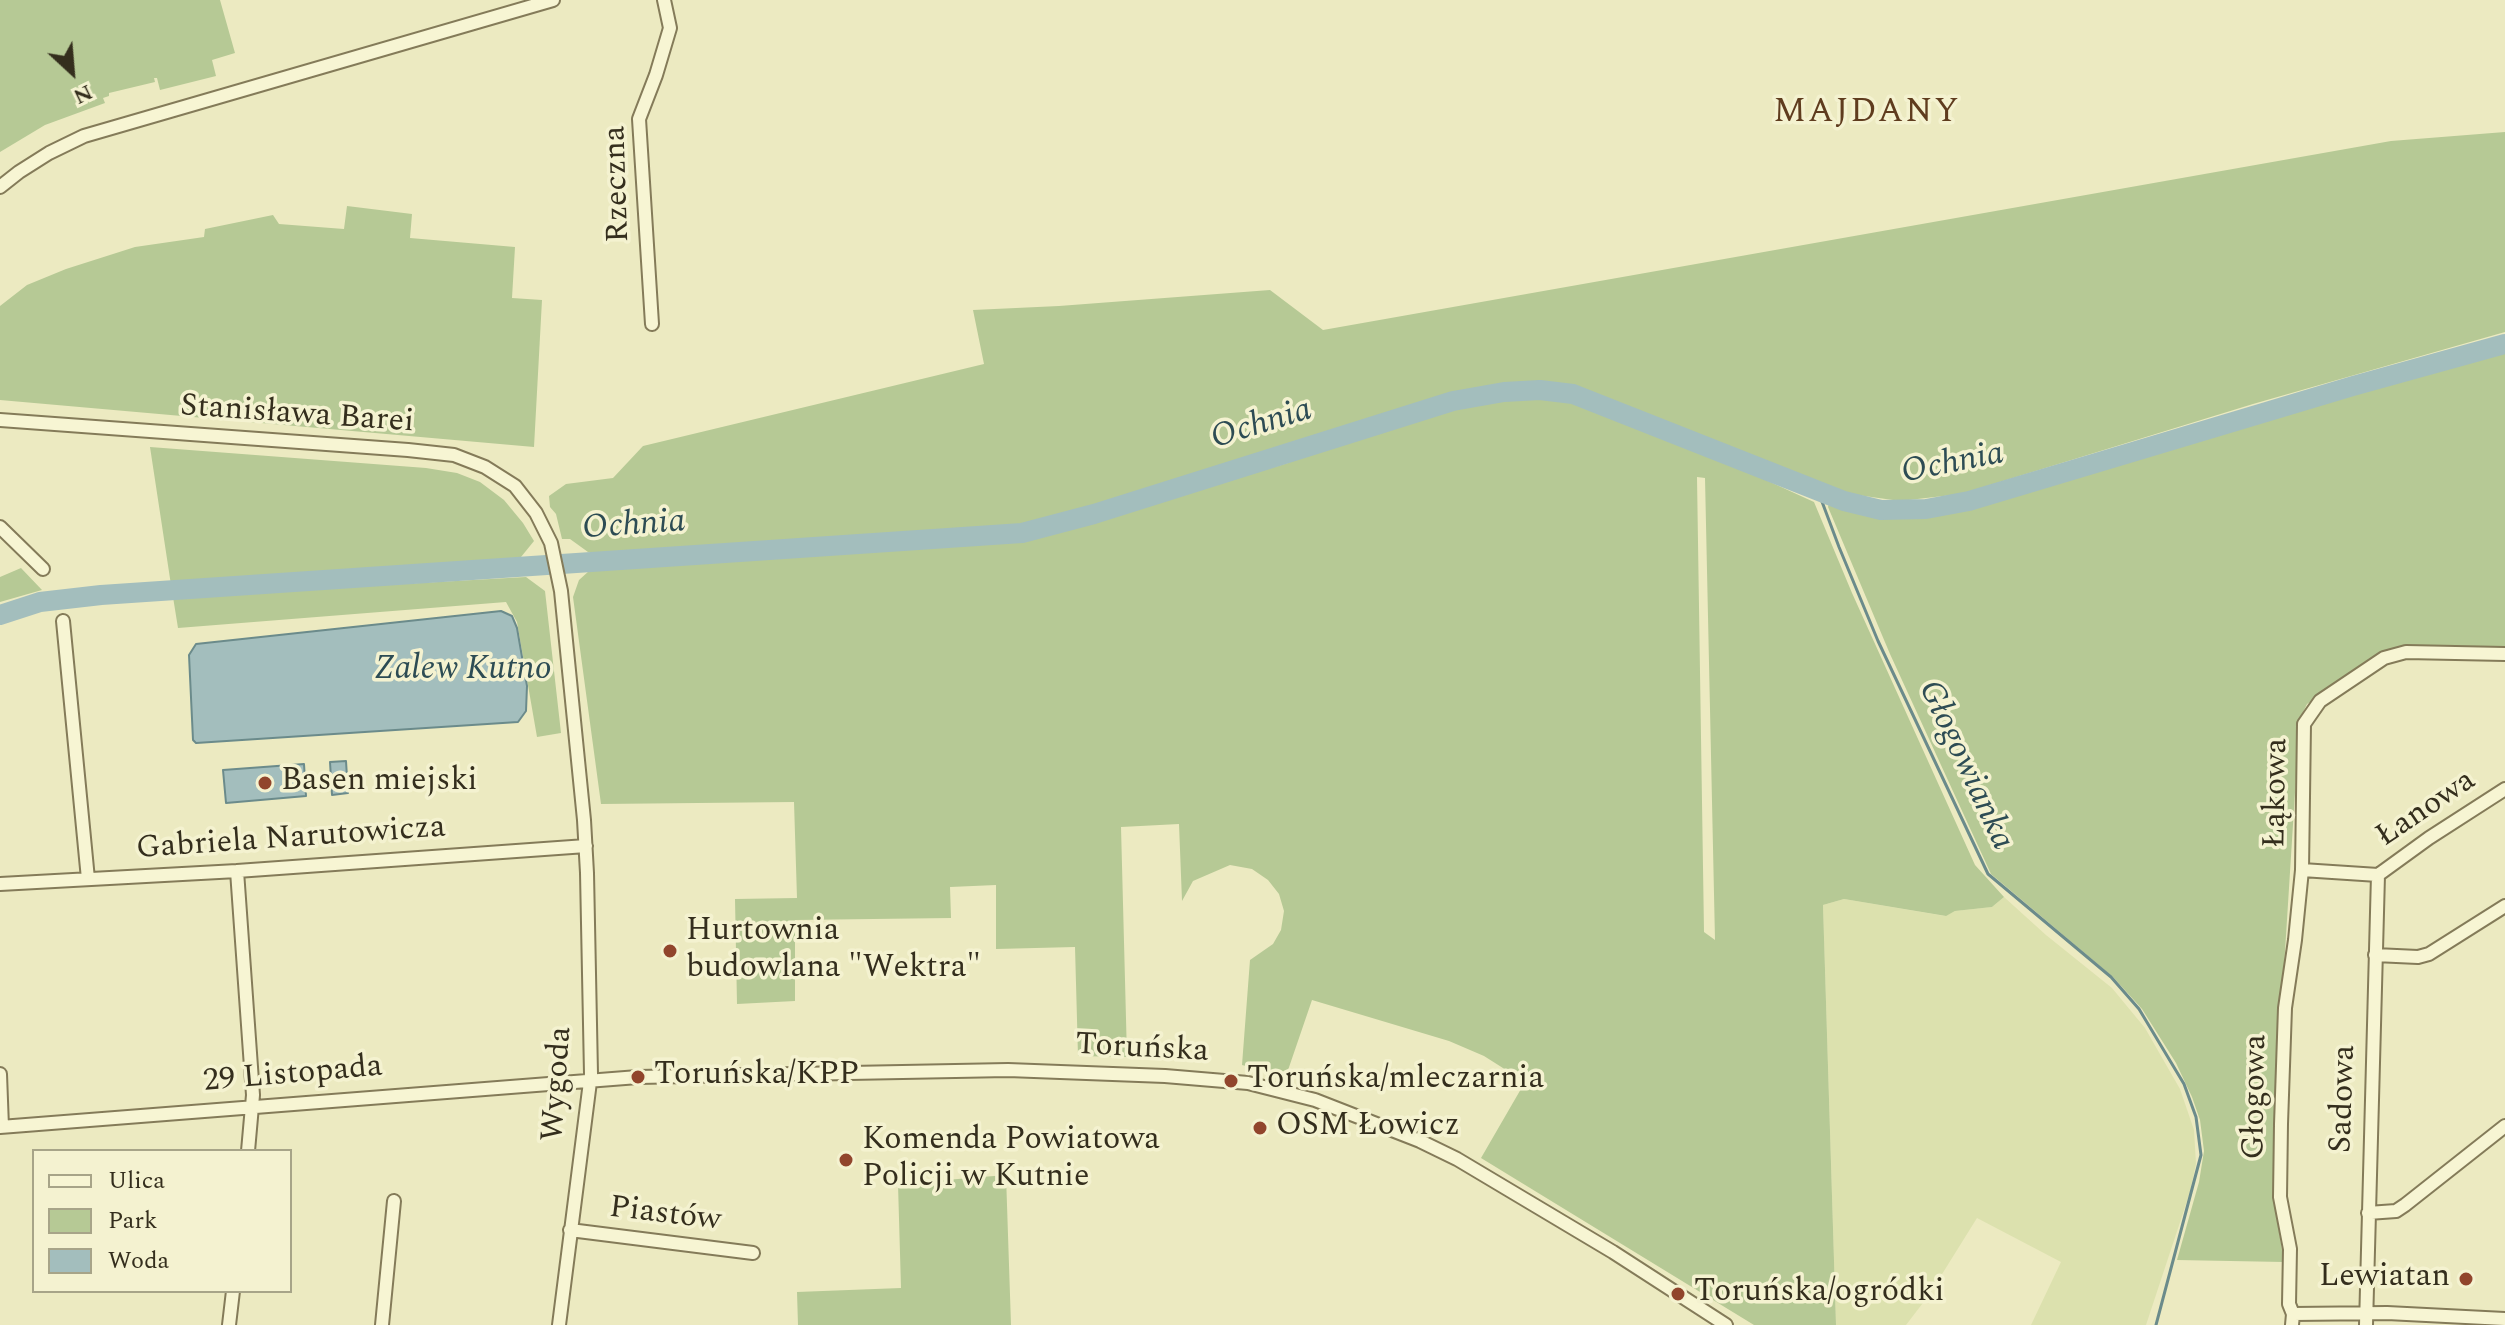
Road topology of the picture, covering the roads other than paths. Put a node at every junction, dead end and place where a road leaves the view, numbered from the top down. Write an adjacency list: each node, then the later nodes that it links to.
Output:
1 (553, 0): 3 (street)
2 (664, 0): 4 (street, Rzeczna)
3 (0, 187)
4 (652, 324)
5 (0, 420): 11 (street, Stanisława Barei)
6 (0, 527): 7 (street)
7 (43, 569)
8 (63, 621): 15 (street)
9 (2505, 654): 12 (street, Łąkowa)
10 (2505, 789): 14 (street, Łanowa)
11 (586, 846): 13 (street, Gabriela Narutowicza); 20 (street, Wygoda)
12 (2302, 870): 14 (street, Łąkowa); 32 (street, Głogowa)
13 (237, 871): 15 (street, Gabriela Narutowicza); 21 (street)
14 (2378, 875): 18 (street, Sadowa)
15 (88, 879): 16 (street, Gabriela Narutowicza)
16 (0, 884)
17 (2505, 906): 18 (street)
18 (2375, 955): 26 (street, Sadowa)
19 (0, 1074): 23 (street)
20 (590, 1079): 21 (street, 29 Listopada); 27 (street, Wygoda); 36 (street, Toruńska)
21 (253, 1106): 23 (street, 29 Listopada); 24 (street)
22 (2505, 1126): 26 (street)
23 (1, 1127)
24 (248, 1149)
25 (394, 1201): 34 (street)
26 (2368, 1213): 30 (street, Sadowa)
27 (570, 1230): 28 (street, Piastów); 35 (street, Wygoda)
28 (753, 1253)
29 (233, 1293): 33 (street)
30 (2366, 1319): 31 (street); 32 (street)
31 (2505, 1319)
32 (2292, 1320)
33 (229, 1325)
34 (382, 1325)
35 (559, 1325)
36 (1726, 1325)

